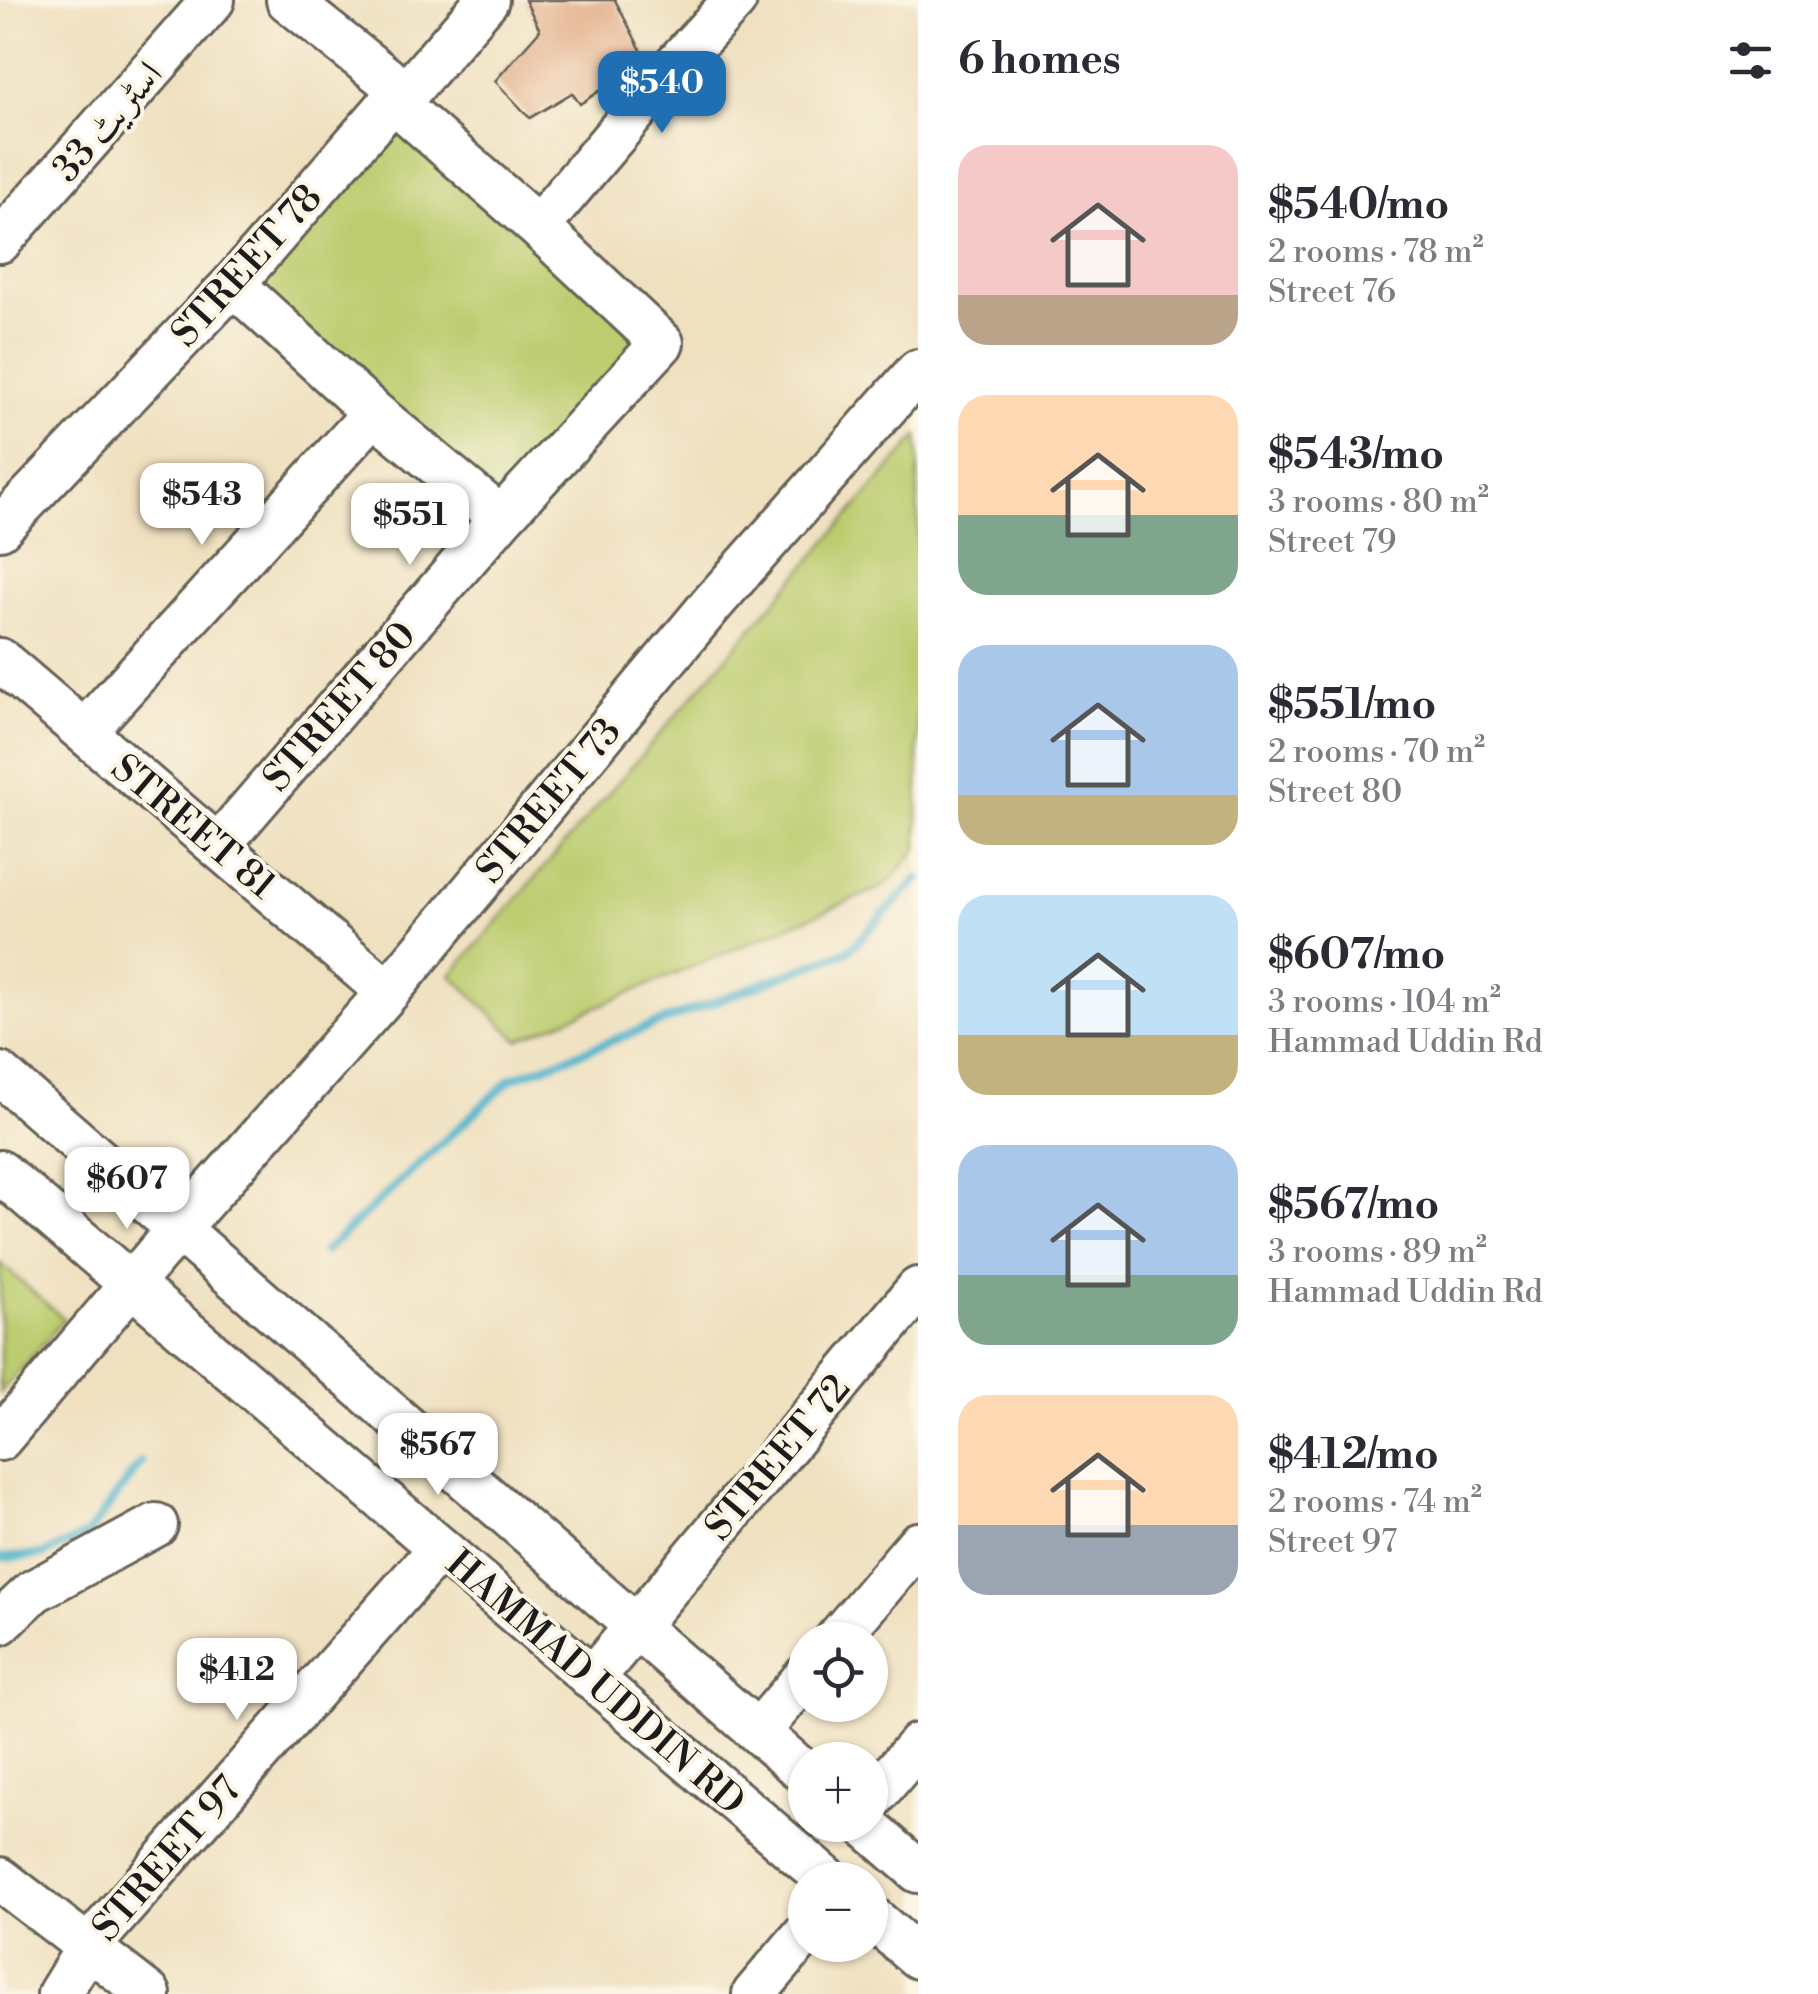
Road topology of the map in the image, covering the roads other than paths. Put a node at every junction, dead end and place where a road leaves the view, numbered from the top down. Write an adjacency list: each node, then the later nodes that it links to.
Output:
1 (213, 0): 7 (street, اسٹریٹ 33)
2 (288, 0): 5 (street)
3 (488, 0): 5 (street, STREET 78)
4 (735, 0): 6 (street)
5 (400, 97): 6 (street); 8 (street, STREET 78)
6 (538, 227): 11 (street, STREET 80)
7 (0, 241)
8 (233, 284): 10 (street); 12 (street, STREET 78)
9 (918, 371): 16 (street, STREET 73)
10 (374, 412): 11 (street); 14 (street)
11 (501, 518): 15 (street, STREET 80)
12 (0, 528)
13 (0, 660): 14 (street, STREET 81)
14 (84, 732): 15 (street, STREET 81)
15 (218, 846): 16 (street, STREET 81)
16 (388, 992): 19 (street, STREET 73)
17 (0, 1074): 19 (street, HAMMAD UDDIN RD)
18 (0, 1172): 20 (street, HAMMAD UDDIN RD)
19 (178, 1228): 20 (street, STREET 73); 28 (street, HAMMAD UDDIN RD)
20 (131, 1284): 22 (street, STREET 73); 25 (street, HAMMAD UDDIN RD)
21 (918, 1288): 28 (street, STREET 72)
22 (0, 1438)
23 (156, 1525): 27 (street)
24 (918, 1544): 26 (street)
25 (440, 1548): 29 (street, HAMMAD UDDIN RD); 40 (street, STREET 97)
26 (851, 1622)
27 (0, 1623)
28 (636, 1626): 29 (street, STREET 72); 31 (street, HAMMAD UDDIN RD)
29 (592, 1679): 36 (street, HAMMAD UDDIN RD)
30 (788, 1697): 31 (street)
31 (758, 1732): 33 (street, HAMMAD UDDIN RD)
32 (918, 1745): 34 (street)
33 (788, 1758)
34 (888, 1780)
35 (885, 1842): 37 (street)
36 (807, 1862)
37 (918, 1871)
38 (0, 1879): 40 (street)
39 (888, 1931): 42 (street)
40 (88, 1947): 43 (street, STREET 97); 44 (street)
41 (788, 1954): 45 (street)
42 (918, 1957)
43 (59, 1994)
44 (149, 1994)
45 (754, 1994)

